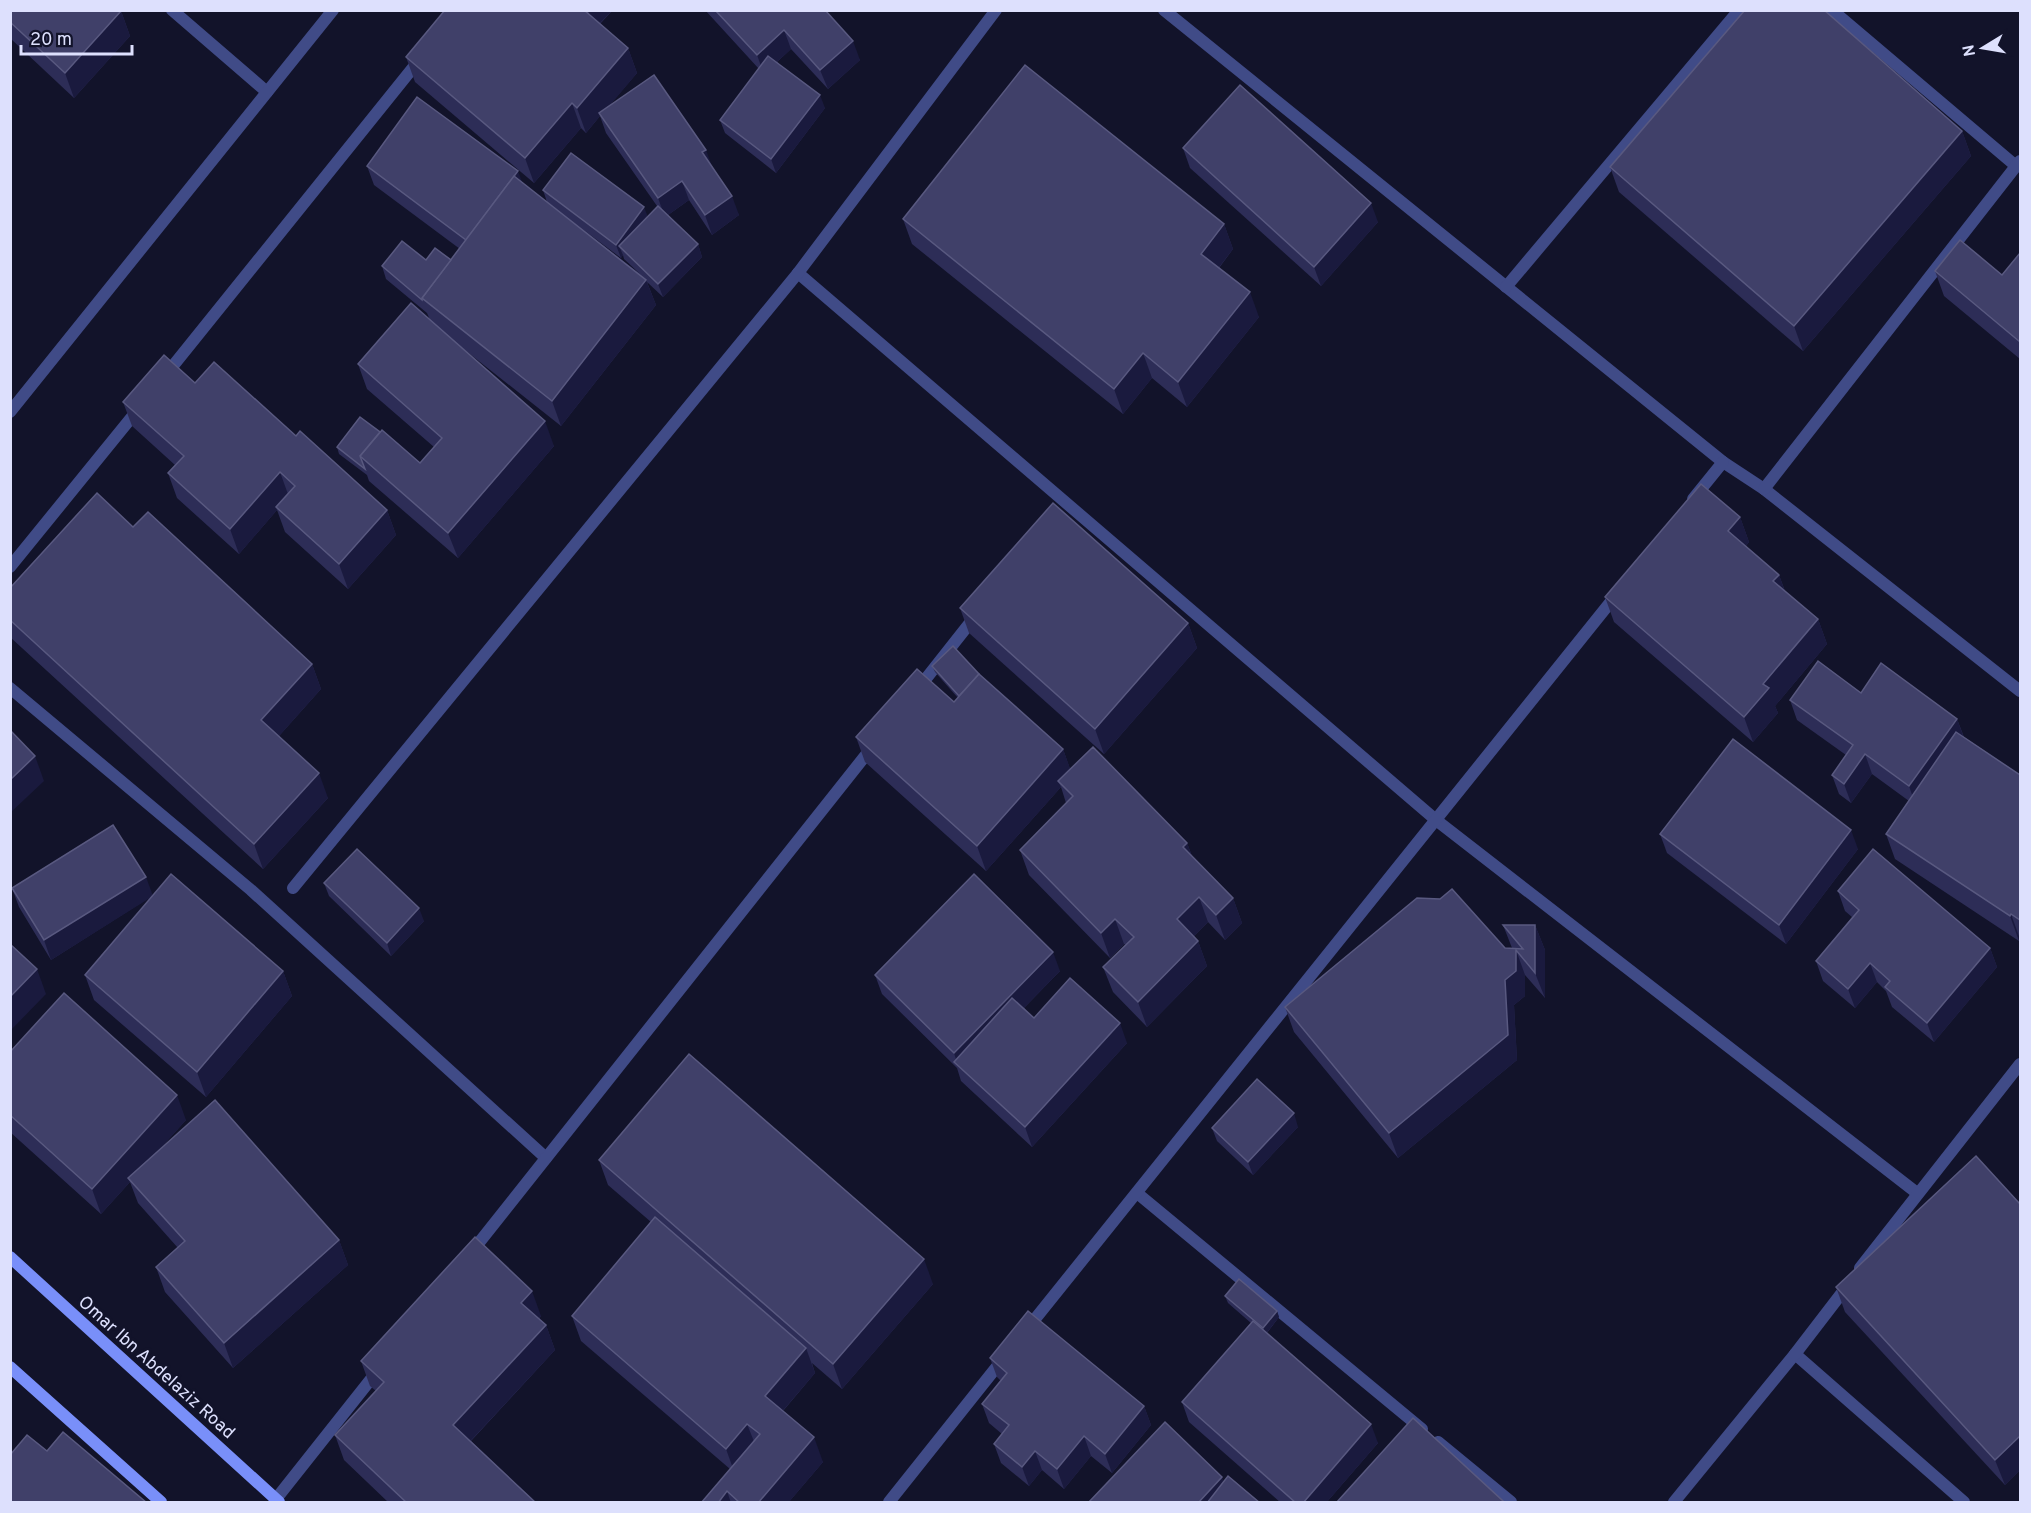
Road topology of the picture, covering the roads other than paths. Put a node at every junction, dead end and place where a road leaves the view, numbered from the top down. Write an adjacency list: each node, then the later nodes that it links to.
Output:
1 (172, 10): 8 (street)
2 (333, 10): 8 (street)
3 (996, 10): 10 (street)
4 (1164, 10): 11 (street)
5 (1739, 10): 11 (street)
6 (1832, 10): 9 (street)
7 (429, 48): 16 (street)
8 (267, 92): 12 (street)
9 (2018, 164): 14 (street)
10 (798, 273): 23 (street); 24 (street)
11 (1506, 287): 13 (street)
12 (10, 412)
13 (1723, 462): 14 (street); 15 (street)
14 (1764, 489): 20 (street)
15 (1686, 508)
16 (10, 567)
17 (1627, 581): 23 (street)
18 (984, 606): 21 (street)
19 (10, 688): 26 (street)
20 (2020, 691)
21 (910, 700)
22 (880, 737): 26 (street)
23 (1436, 820): 27 (street); 28 (street)
24 (293, 888)
25 (2020, 1064): 28 (street)
26 (546, 1158): 30 (street)
27 (1137, 1193): 35 (street); 37 (street)
28 (1917, 1193): 31 (street)
29 (10, 1257): 34 (street, Omar Ibn Abdelaziz Road)
30 (458, 1269)
31 (1795, 1354): 38 (street); 39 (street)
32 (385, 1361): 34 (street)
33 (10, 1367): 36 (street)
34 (278, 1501)
35 (893, 1501)
36 (161, 1503)
37 (1511, 1503)
38 (1674, 1503)
39 (1964, 1503)

